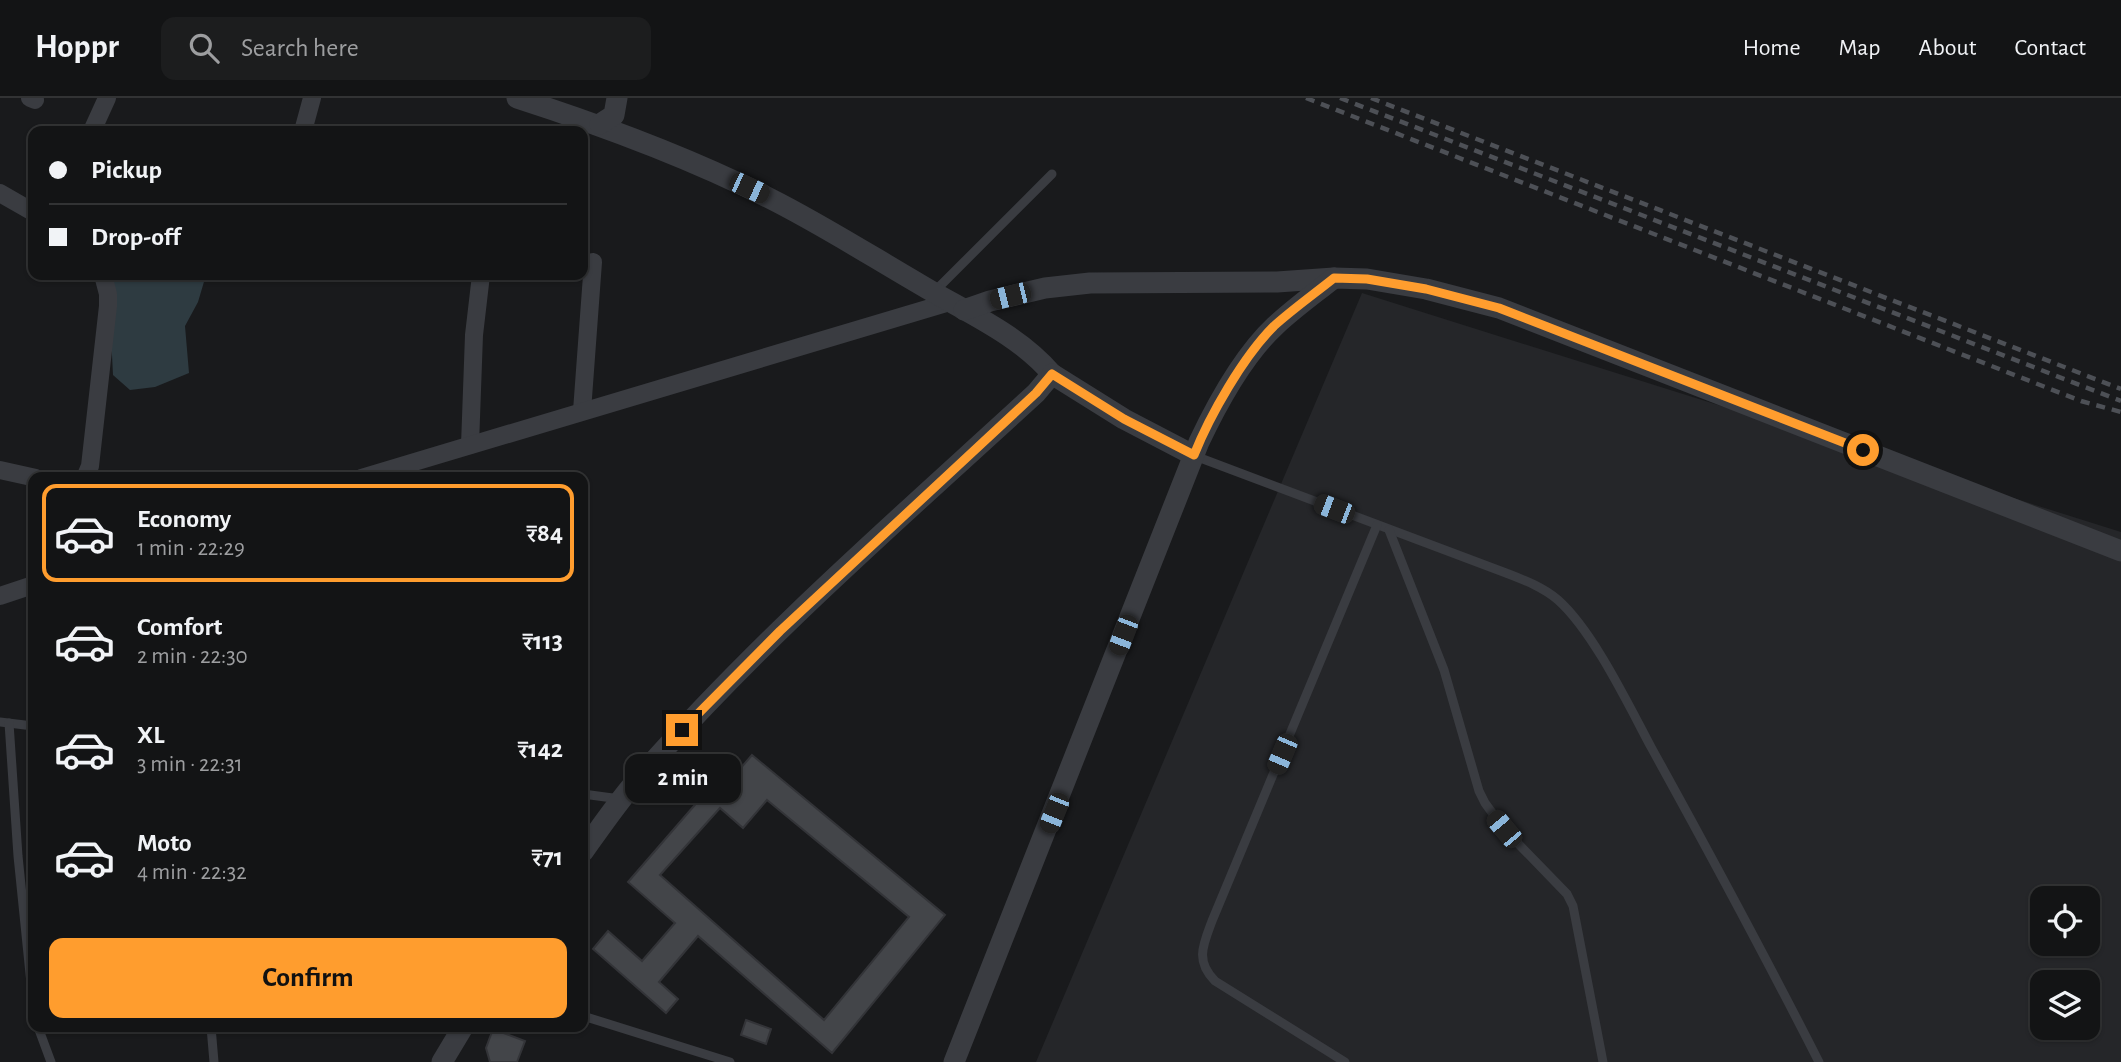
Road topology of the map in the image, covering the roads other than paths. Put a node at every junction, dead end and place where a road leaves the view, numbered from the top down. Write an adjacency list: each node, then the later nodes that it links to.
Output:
1 (107, 98): 6 (street)
2 (312, 98): 7 (street)
3 (517, 98): 5 (street)
4 (617, 98): 5 (street)
5 (600, 124): 15 (street)
6 (94, 126)
7 (304, 126)
8 (1052, 174): 15 (lane)
9 (0, 193): 10 (street)
10 (28, 209)
11 (593, 262): 17 (street)
12 (1334, 278): 15 (street); 19 (street); 26 (street)
13 (104, 280): 21 (street)
14 (480, 280): 18 (street)
15 (949, 301): 16 (street); 17 (street)
16 (1052, 374): 19 (street); 32 (street)
17 (582, 411): 18 (street)
18 (470, 445): 22 (street)
19 (1194, 455): 24 (lane); 43 (street)
20 (0, 470): 23 (street)
21 (88, 472)
22 (381, 472)
23 (28, 476)
24 (1377, 526): 25 (lane); 44 (lane)
25 (1389, 530): 45 (lane); 46 (lane)
26 (2121, 551)
27 (28, 587): 28 (street)
28 (0, 596)
29 (5, 722): 30 (lane); 34 (lane)
30 (28, 725)
31 (588, 795): 32 (lane)
32 (622, 799): 33 (street)
33 (588, 845)
34 (28, 954)
35 (588, 1018): 42 (lane)
36 (40, 1032): 39 (lane)
37 (211, 1032): 40 (lane)
38 (460, 1032): 41 (street)
39 (51, 1062)
40 (214, 1062)
41 (442, 1062)
42 (730, 1062)
43 (954, 1062)
44 (1345, 1062)
45 (1603, 1062)
46 (1819, 1062)

